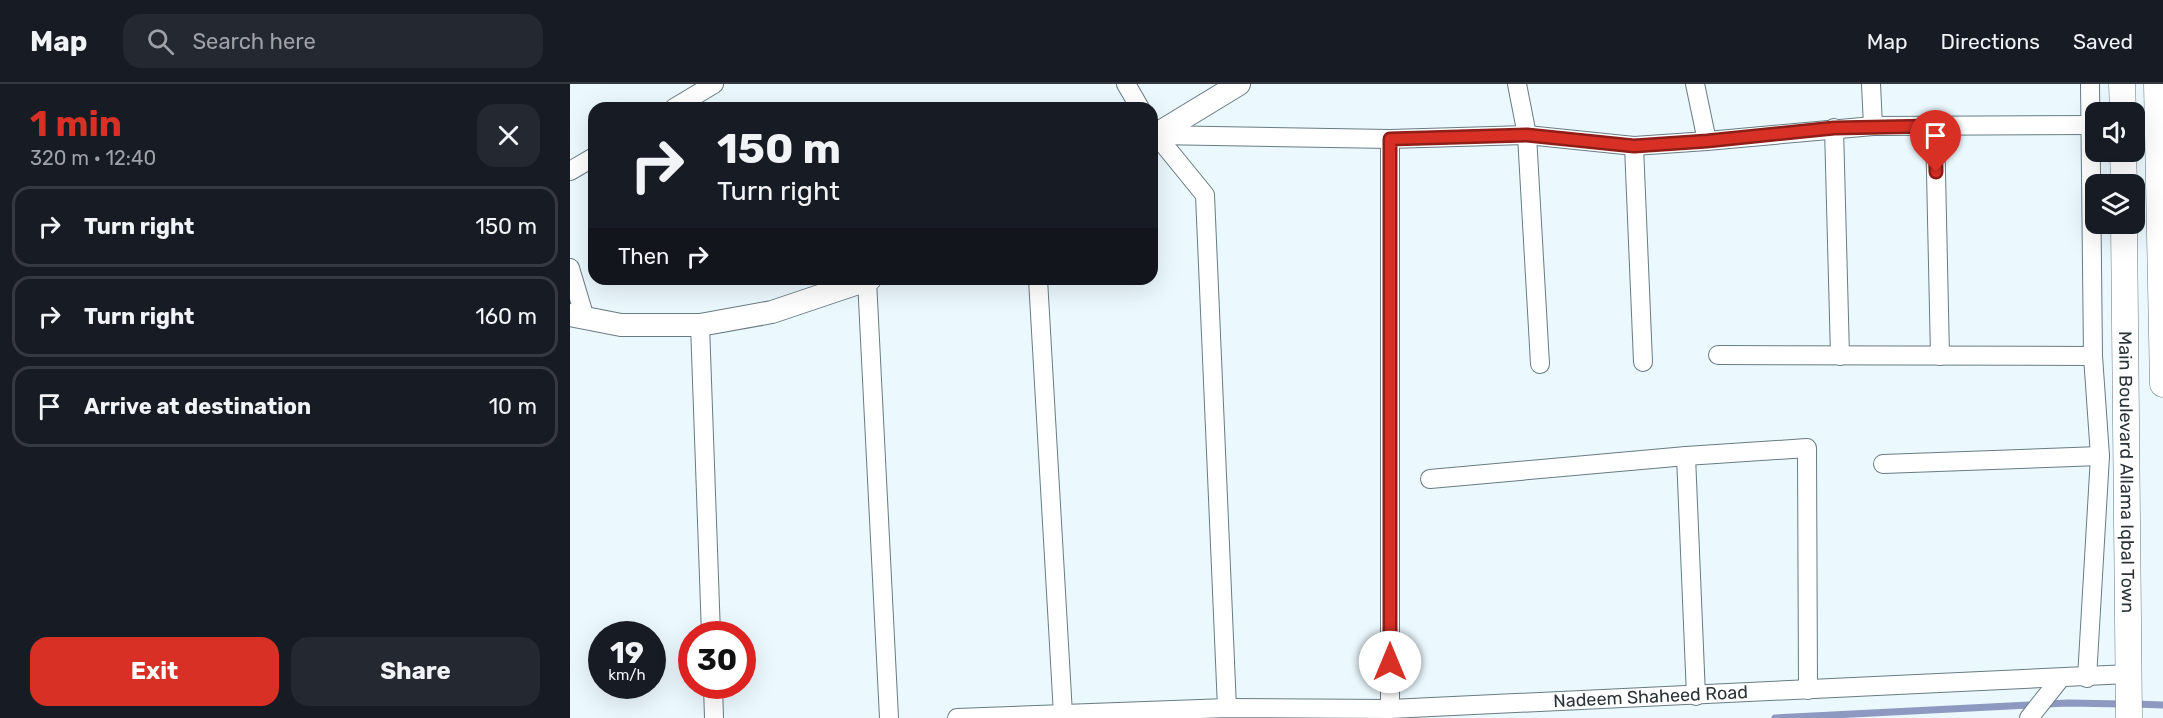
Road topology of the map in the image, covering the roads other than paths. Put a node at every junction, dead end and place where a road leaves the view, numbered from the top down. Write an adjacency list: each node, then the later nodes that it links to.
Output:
1 (1126, 84): 11 (street)
2 (1239, 84): 18 (street)
3 (1517, 84): 20 (street)
4 (1695, 84): 23 (street)
5 (1871, 84): 15 (street)
6 (2090, 84): 12 (street)
7 (2122, 84): 13 (main road)
8 (2157, 84): 41 (main road, Main Boulevard Allama Iqbal Town)
9 (704, 87): 10 (street)
10 (683, 102)
11 (1136, 102)
12 (2092, 102)
13 (2123, 102)
14 (2085, 125): 16 (street)
15 (1873, 126): 16 (street); 17 (street)
16 (1935, 126): 37 (street)
17 (1834, 128): 23 (street); 36 (street)
18 (1158, 131)
19 (1158, 134): 21 (street)
20 (1527, 135): 21 (street); 24 (street); 40 (street)
21 (1390, 139): 54 (street)
22 (1158, 140): 53 (street)
23 (1707, 141): 24 (street)
24 (1634, 146): 39 (street)
25 (588, 160): 27 (street)
26 (2094, 162): 38 (street)
27 (570, 171)
28 (2124, 234): 48 (main road, Main Boulevard Allama Iqbal Town)
29 (570, 268): 33 (street)
30 (853, 285): 34 (street)
31 (868, 285): 57 (street)
32 (1038, 285): 55 (street)
33 (577, 317): 34 (street)
34 (700, 325): 46 (street)
35 (1718, 356): 36 (street)
36 (1840, 356): 37 (street)
37 (1940, 356): 38 (street)
38 (2093, 356): 43 (street)
39 (1643, 362)
40 (1540, 364)
41 (2163, 384)
42 (1686, 456): 45 (street); 50 (street); 51 (street)
43 (2100, 456): 44 (street); 47 (street)
44 (1883, 464)
45 (1430, 479)
46 (711, 621)
47 (2087, 678): 48 (street, Nadeem Shaheed Road); 49 (street, Nadeem Shaheed Road)
48 (2129, 682): 60 (main road, Main Boulevard Allama Iqbal Town)
49 (2056, 683): 50 (street, Nadeem Shaheed Road); 59 (street)
50 (1808, 690): 51 (street, Nadeem Shaheed Road)
51 (1696, 696): 54 (street, Nadeem Shaheed Road)
52 (713, 699): 56 (street)
53 (1227, 708): 54 (street, Nadeem Shaheed Road); 55 (street, Nadeem Shaheed Road)
54 (1390, 709)
55 (1063, 714): 58 (street, Nadeem Shaheed Road)
56 (714, 718)
57 (889, 718)
58 (957, 718)
59 (2029, 718)
60 (2129, 718)

